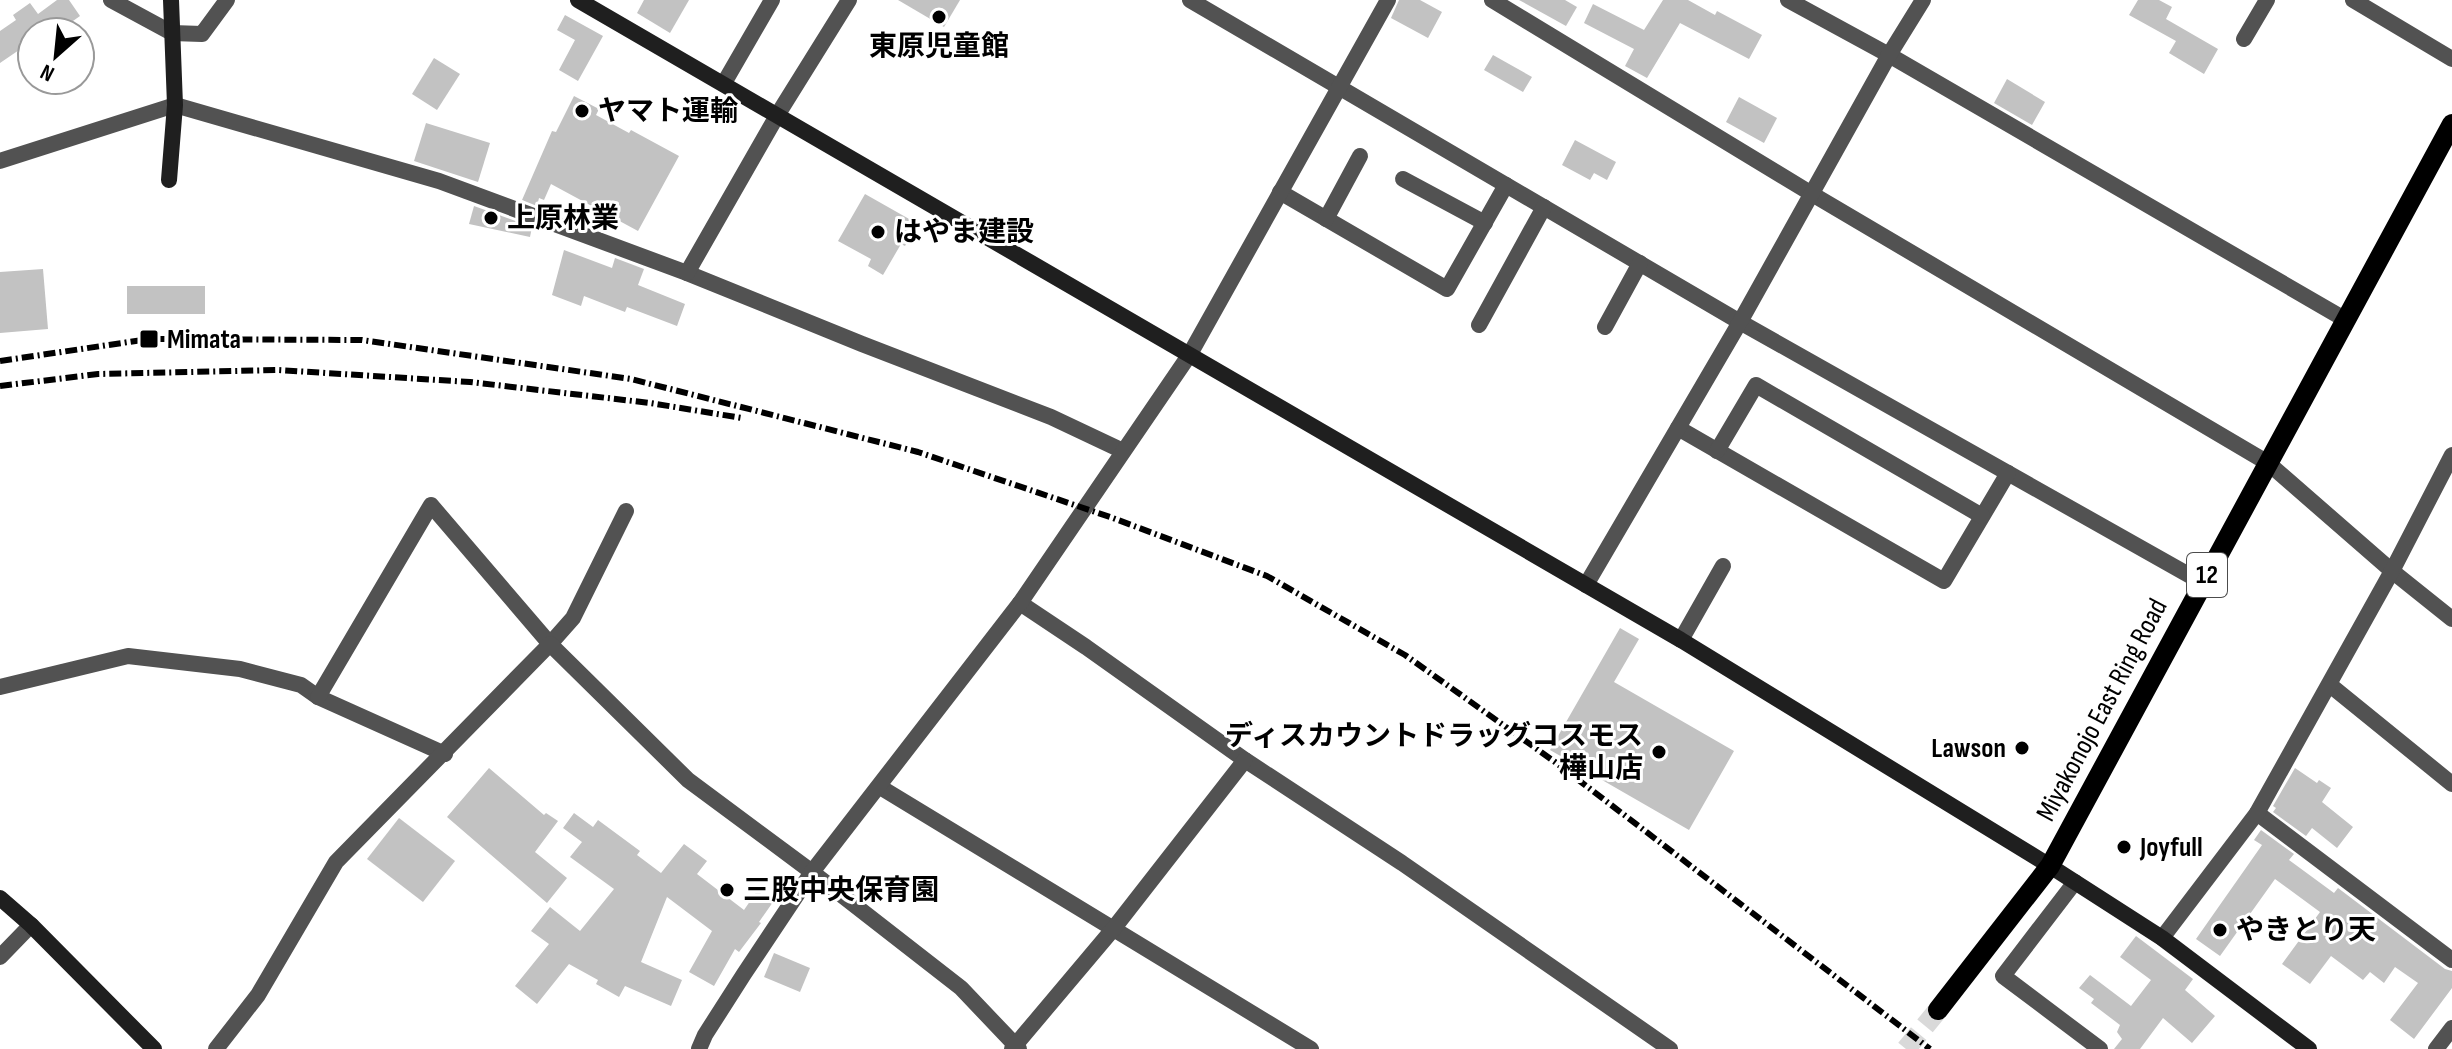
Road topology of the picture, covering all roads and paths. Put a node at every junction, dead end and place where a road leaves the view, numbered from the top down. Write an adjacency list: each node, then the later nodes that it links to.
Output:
1 (111, 0): 14 (street)
2 (171, 0): 14 (street)
3 (227, 0): 14 (street)
4 (578, 0): 18 (street)
5 (772, 0): 18 (street)
6 (849, 0): 21 (street)
7 (1190, 0): 19 (street)
8 (1388, 0): 19 (street)
9 (1492, 0): 29 (street)
10 (1788, 0): 16 (street)
11 (1923, 0): 16 (street)
12 (2267, 0): 15 (street)
13 (2353, 0): 17 (street)
14 (172, 33): 20 (street)
15 (2244, 39)
16 (1889, 55): 29 (street); 35 (street)
17 (2452, 59)
18 (724, 83): 21 (street)
19 (1339, 88): 27 (street); 28 (street)
20 (175, 105): 24 (street); 26 (street); 34 (street)
21 (778, 114): 34 (street); 39 (street)
22 (2452, 124): 35 (main road, Miyakonojo East Ring Road / 12)
23 (1360, 156): 31 (street)
24 (0, 161)
25 (1403, 179): 32 (street)
26 (169, 180)
27 (1506, 185): 30 (street); 32 (street)
28 (1280, 192): 31 (street); 39 (street)
29 (1812, 194): 36 (street); 44 (street)
30 (1544, 207): 33 (street); 37 (street)
31 (1326, 219): 32 (street)
32 (1485, 223)
33 (1640, 263): 36 (street); 38 (street)
34 (687, 273): 41 (street)
35 (2346, 320): 44 (main road, Miyakonojo East Ring Road / 12)
36 (1740, 322): 40 (street); 45 (street)
37 (1479, 325)
38 (1605, 327)
39 (1190, 354): 41 (street); 51 (street)
40 (1678, 428): 42 (street); 51 (street)
41 (1123, 451): 52 (street)
42 (1717, 451): 47 (street); 47 (street)
43 (2452, 455): 49 (street)
44 (2268, 463): 49 (street); 50 (main road, Miyakonojo East Ring Road / 12)
45 (2008, 473): 47 (street); 50 (street)
46 (626, 511): 55 (street)
47 (1982, 516)
48 (1723, 566): 54 (street)
49 (2392, 571): 53 (street); 56 (street)
50 (2203, 583): 64 (main road, Miyakonojo East Ring Road / 12)
51 (1586, 585): 54 (street)
52 (1020, 603): 60 (street); 62 (street)
53 (2452, 619)
54 (1681, 640): 64 (street)
55 (550, 644): 58 (street); 59 (street); 65 (street)
56 (2330, 685): 61 (street); 63 (street)
57 (0, 687): 58 (street)
58 (318, 697): 59 (street)
59 (445, 754): 77 (street)
60 (1245, 760): 69 (street); 80 (street)
61 (2452, 784)
62 (880, 787): 65 (street); 69 (street)
63 (2257, 813): 70 (street); 72 (street)
64 (2050, 866): 66 (street); 73 (main road, Miyakonojo East Ring Road / 12)
65 (812, 872): 75 (street); 78 (street)
66 (2075, 882): 70 (street); 81 (street)
67 (0, 898): 68 (street)
68 (31, 925): 71 (street); 76 (street)
69 (1114, 928): 75 (street); 79 (street)
70 (2162, 938): 82 (street)
71 (0, 957)
72 (2452, 960)
73 (1938, 1010)
74 (2452, 1028): 83 (street)
75 (1015, 1048)
76 (154, 1049)
77 (216, 1049)
78 (699, 1049)
79 (1311, 1049)
80 (1670, 1049)
81 (2100, 1049)
82 (2309, 1049)
83 (2436, 1049)

